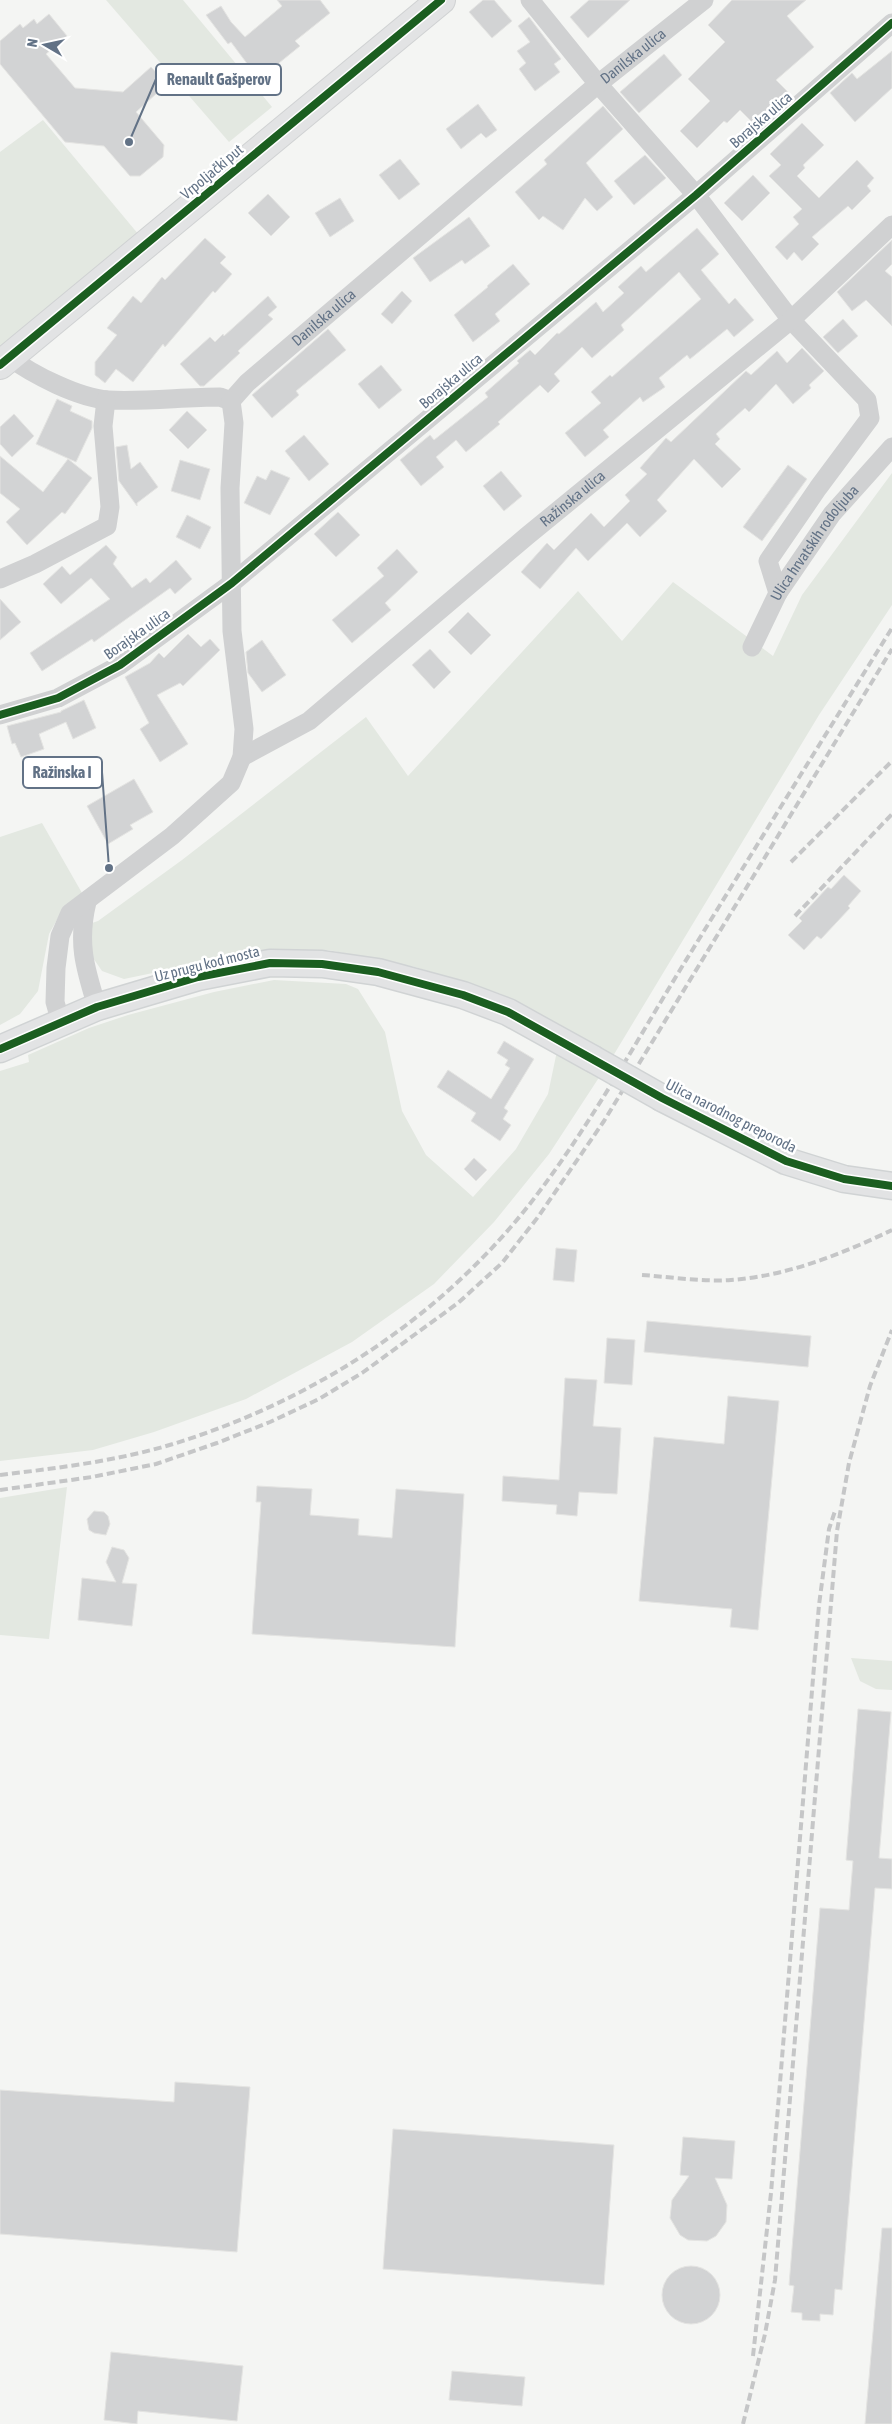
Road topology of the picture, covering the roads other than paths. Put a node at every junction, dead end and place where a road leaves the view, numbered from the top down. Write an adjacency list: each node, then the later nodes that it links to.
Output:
1 (441, 0): 9 (main road, Vrpoljački put)
2 (530, 0): 5 (street)
3 (704, 0): 5 (street, Danilska ulica)
4 (892, 23): 6 (street, Borajska ulica)
5 (598, 84): 6 (street); 11 (street, Danilska ulica)
6 (696, 195): 8 (street); 14 (street, Borajska ulica)
7 (892, 226): 8 (street, Ražinska ulica)
8 (791, 320): 15 (street); 18 (street, Ražinska ulica)
9 (5, 361): 10 (street)
10 (106, 400): 11 (street); 13 (street)
11 (231, 401): 14 (street)
12 (892, 446): 15 (street, Ulica hrvatskih rodoljuba)
13 (0, 579)
14 (232, 583): 17 (street, Borajska ulica); 18 (street)
15 (778, 594): 16 (street, Ulica hrvatskih rodoljuba)
16 (752, 647)
17 (0, 715)
18 (242, 757): 19 (street)
19 (87, 902): 20 (street); 21 (street)
20 (97, 1007): 21 (street, Uz prugu kod mosta); 23 (street, Uz prugu kod mosta)
21 (61, 1023): 22 (street, Uz prugu kod mosta)
22 (0, 1049)
23 (593, 1059): 24 (street, Ulica narodnog preporoda, bridge)
24 (892, 1186)

